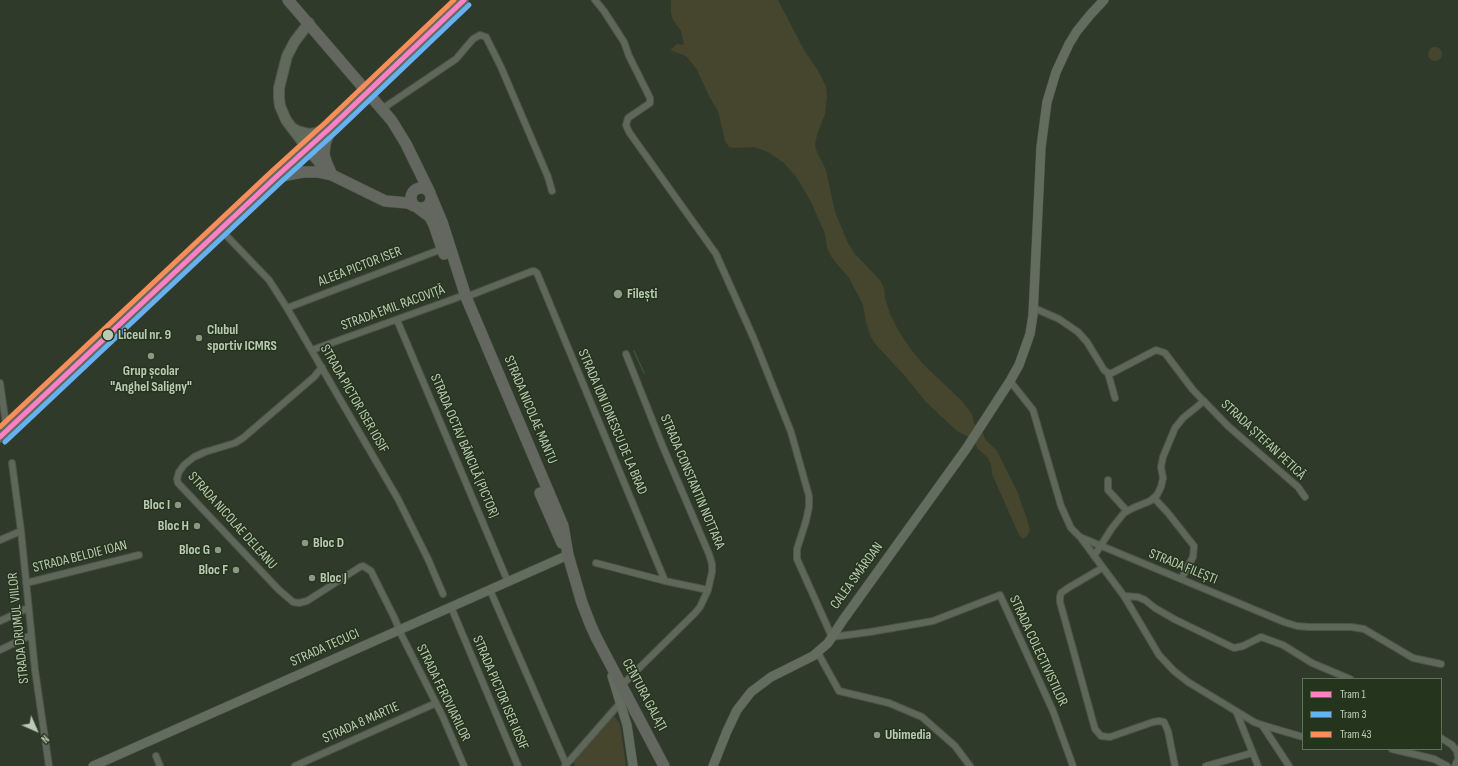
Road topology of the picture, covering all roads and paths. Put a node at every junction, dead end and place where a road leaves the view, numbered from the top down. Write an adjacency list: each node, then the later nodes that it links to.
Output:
1 (288, 0): 5 (highway)
2 (464, 0): 8 (main road, bridge)
3 (596, 0): 61 (street)
4 (1104, 0): 23 (main road, CALEA SMÂRDAN)
5 (309, 23): 6 (highway); 7 (main road)
6 (382, 108): 10 (highway); 13 (street)
7 (291, 127): 8 (main road); 9 (main road)
8 (331, 127): 9 (main road); 11 (highway)
9 (308, 149): 11 (highway); 12 (main road)
10 (417, 166): 14 (highway); 15 (highway)
11 (332, 175): 12 (highway); 16 (highway)
12 (276, 177): 18 (main road)
13 (552, 191)
14 (413, 192): 15 (highway); 16 (highway); 17 (highway)
15 (430, 194): 17 (highway); 21 (highway)
16 (380, 198): 17 (highway)
17 (416, 207): 19 (highway)
18 (221, 230): 22 (street, STRADA PICTOR ISER IOSIF); 33 (main road)
19 (442, 249): 21 (highway); 22 (street, ALEEA PICTOR ISER)
20 (536, 272): 21 (street, STRADA EMIL RACOVIȚĂ); 49 (street, STRADA ION IONESCU DE LA BRAD)
21 (463, 297): 24 (street, STRADA EMIL RACOVIȚĂ); 44 (highway)
22 (287, 308): 25 (street, STRADA PICTOR ISER IOSIF)
23 (1034, 308): 28 (street); 29 (main road, CALEA SMÂRDAN)
24 (397, 320): 25 (street, STRADA EMIL RACOVIȚĂ); 50 (street, STRADA OCTAV BĂNCILĂ (PICTOR))
25 (312, 350): 27 (street, STRADA PICTOR ISER IOSIF)
26 (626, 354): 53 (street, STRADA CONSTANTIN NOTTARA)
27 (322, 367): 54 (street, STRADA PICTOR ISER IOSIF); 59 (street, STRADA NICOLAE DELEANU)
28 (1108, 372): 31 (street); 32 (street, STRADA ȘTEFAN PETICĂ)
29 (1010, 382): 40 (street, STRADA FILEȘTI); 61 (main road, CALEA SMÂRDAN)
30 (0, 383): 33 (street)
31 (1115, 398)
32 (1204, 401): 36 (street, STRADA ȘTEFAN PETICĂ); 37 (street, STRADA ȘTEFAN PETICĂ)
33 (3, 434)
34 (12, 463): 39 (street, STRADA DRUMUL VIILOR)
35 (1108, 480): 38 (street)
36 (1305, 497)
37 (1154, 498): 38 (street); 48 (street)
38 (1127, 511): 42 (street)
39 (21, 530): 41 (street); 51 (street, STRADA DRUMUL VIILOR)
40 (1080, 537): 42 (street, STRADA FILEȘTI); 45 (street)
41 (0, 540)
42 (1100, 546): 45 (street); 48 (street, STRADA FILEȘTI)
43 (139, 555): 51 (street, STRADA BELDIE IOAN)
44 (568, 555): 50 (main road, STRADA TECUCI); 62 (highway)
45 (1094, 556): 47 (street)
46 (596, 563): 49 (street)
47 (1102, 568): 55 (street); 90 (street)
48 (1181, 579): 65 (street, STRADA FILEȘTI)
49 (665, 581): 53 (street)
50 (508, 582): 52 (main road, STRADA TECUCI)
51 (26, 583): 56 (street, STRADA DRUMUL VIILOR)
52 (490, 590): 57 (main road, STRADA TECUCI); 78 (street)
53 (708, 590): 67 (street, STRADA CONSTANTIN NOTTARA)
54 (443, 594)
55 (1124, 596): 66 (street); 70 (street)
56 (28, 608): 58 (street); 60 (street, STRADA DRUMUL VIILOR)
57 (451, 608): 59 (main road, STRADA TECUCI); 84 (street, STRADA PICTOR ISER IOSIF)
58 (0, 621)
59 (399, 630): 69 (street, STRADA FEROVIARILOR); 80 (main road, STRADA TECUCI)
60 (31, 635): 63 (street); 79 (street, STRADA DRUMUL VIILOR)
61 (832, 637): 64 (main road, CALEA SMÂRDAN); 89 (street, STRADA COLECTIVISTILOR)
62 (596, 638): 67 (highway, CENTURA GALAȚI); 68 (main road)
63 (0, 650)
64 (818, 653): 87 (main road, CALEA SMÂRDAN); 88 (street)
65 (1441, 664)
66 (1348, 678)
67 (622, 685): 86 (highway, CENTURA GALAȚI)
68 (621, 702): 78 (street); 85 (main road)
69 (436, 703): 82 (street, STRADA 8 MARTIE); 83 (street, STRADA FEROVIARILOR)
70 (1236, 711): 71 (street); 75 (street)
71 (1262, 725): 72 (street); 93 (street)
72 (1302, 737)
73 (1442, 739): 77 (street)
74 (1396, 750): 94 (street)
75 (1252, 753): 91 (street); 92 (street)
76 (156, 756): 81 (street)
77 (1458, 758): 95 (street)
78 (566, 765)
79 (49, 766)
80 (93, 766)
81 (160, 766)
82 (296, 766)
83 (464, 766)
84 (518, 766)
85 (633, 766)
86 (664, 766)
87 (712, 766)
88 (970, 766)
89 (1073, 766)
90 (1175, 766)
91 (1206, 766)
92 (1258, 766)
93 (1289, 766)
94 (1447, 766)
95 (1455, 766)

